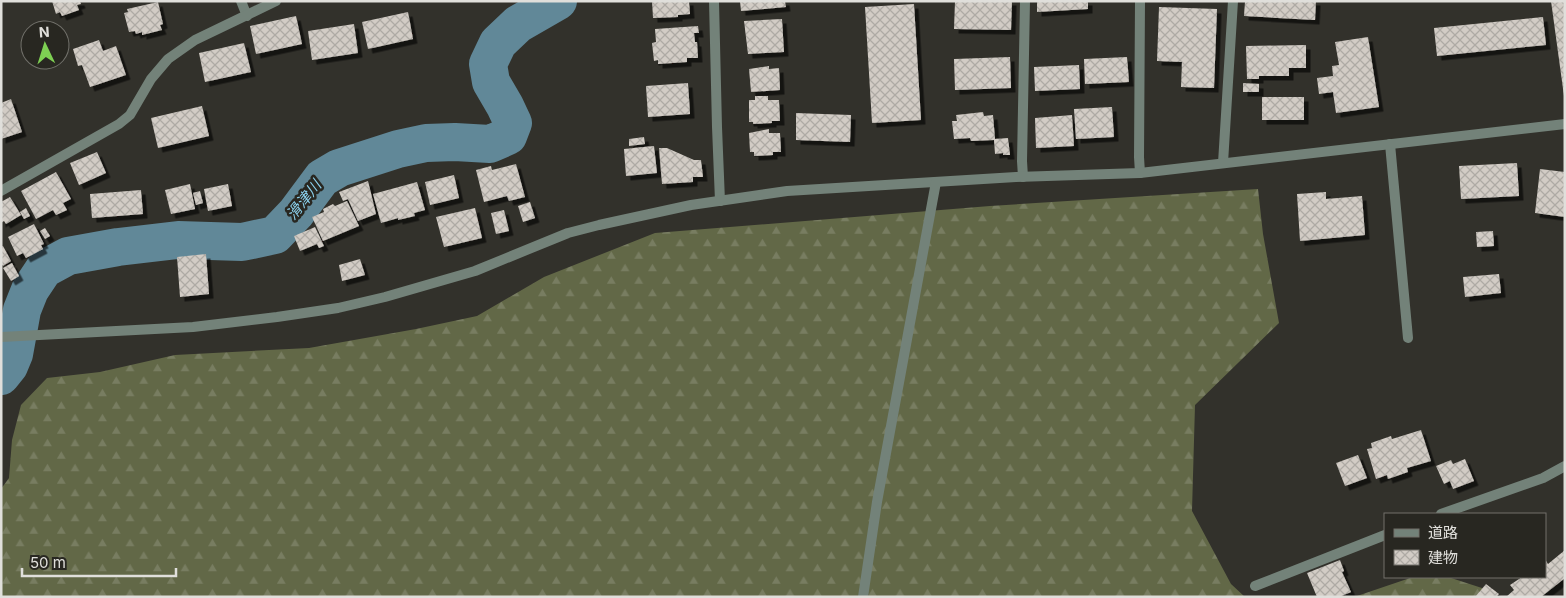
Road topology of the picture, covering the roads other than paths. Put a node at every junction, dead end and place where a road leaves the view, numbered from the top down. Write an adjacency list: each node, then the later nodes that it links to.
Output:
1 (241, 1): 7 (street)
2 (276, 1): 7 (street)
3 (714, 1): 15 (street)
4 (1025, 1): 12 (street)
5 (1140, 1): 11 (street)
6 (1233, 1): 10 (street)
7 (247, 16): 14 (street)
8 (1565, 124): 9 (street)
9 (1390, 144): 10 (street); 17 (street)
10 (1223, 163): 11 (street)
11 (1140, 173): 12 (street)
12 (1023, 177): 13 (street)
13 (936, 182): 15 (street); 22 (street)
14 (1, 191)
15 (720, 201): 16 (street)
16 (1, 337)
17 (1408, 338)
18 (1565, 466): 19 (street)
19 (1444, 513)
20 (1384, 535): 21 (street)
21 (1255, 586)
22 (863, 597)

